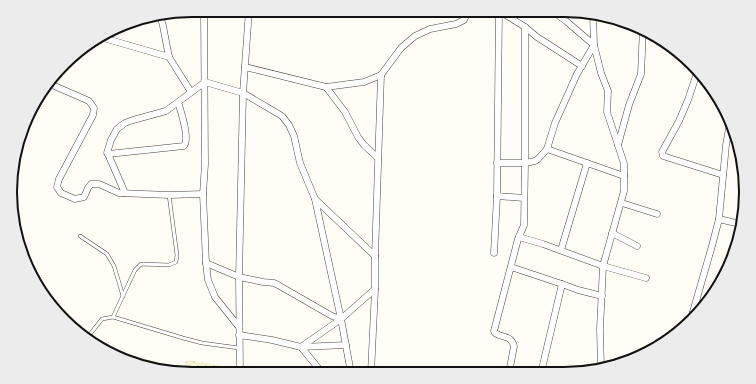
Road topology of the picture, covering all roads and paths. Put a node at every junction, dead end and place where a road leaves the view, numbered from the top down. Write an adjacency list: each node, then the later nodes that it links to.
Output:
1 (204, 17): 18 (street)
2 (249, 17): 15 (street)
3 (465, 17): 16 (street)
4 (498, 17): 29 (street)
5 (508, 17): 9 (street)
6 (561, 17): 12 (street)
7 (161, 19): 13 (street)
8 (593, 19): 12 (street)
9 (525, 27): 14 (street); 30 (street)
10 (642, 36): 25 (street)
11 (106, 39): 13 (street)
12 (594, 45): 14 (street); 25 (street)
13 (169, 57): 21 (street)
14 (582, 66): 26 (street)
15 (245, 67): 20 (street); 22 (street)
16 (381, 74): 20 (street); 28 (street)
17 (696, 77): 32 (street)
18 (205, 82): 21 (street); 22 (street); 35 (street)
19 (53, 85): 34 (street)
20 (326, 87): 28 (street)
21 (191, 92): 23 (street)
22 (243, 93): 39 (street); 54 (street)
23 (178, 102): 27 (street); 27 (street)
24 (728, 131): 32 (street)
25 (618, 146): 33 (street)
26 (547, 149): 30 (street); 31 (street)
27 (108, 154): 34 (street)
28 (378, 158): 50 (street)
29 (497, 163): 30 (street); 37 (street)
30 (525, 163): 38 (street)
31 (587, 163): 33 (street); 48 (street)
32 (723, 175): 42 (street)
33 (624, 176): 40 (street)
34 (125, 193): 36 (street)
35 (203, 194): 36 (street); 51 (street)
36 (169, 195): 58 (lane)
37 (497, 196): 38 (street); 49 (street)
38 (524, 198): 46 (street)
39 (315, 199): 50 (street); 62 (street)
40 (622, 202): 41 (street); 44 (street)
41 (657, 214)
42 (719, 219): 43 (street); 60 (street)
43 (737, 223)
44 (612, 233): 47 (street); 52 (street)
45 (80, 236): 58 (lane)
46 (519, 237): 48 (street); 53 (street)
47 (637, 246)
48 (561, 250): 52 (street)
49 (494, 253)
50 (375, 256): 57 (street)
51 (206, 263): 54 (street); 63 (street)
52 (603, 266): 55 (street); 59 (street)
53 (511, 267): 56 (street); 74 (street)
54 (239, 277): 62 (street); 63 (street)
55 (646, 278)
56 (562, 284): 59 (street); 75 (street)
57 (375, 289): 62 (street); 73 (street)
58 (123, 296): 61 (lane)
59 (602, 296): 69 (street)
60 (694, 310)
61 (114, 318): 64 (lane); 68 (lane)
62 (341, 319): 66 (street); 67 (street)
63 (239, 327): 65 (street)
64 (91, 335)
65 (239, 335): 67 (street); 68 (street)
66 (346, 345): 67 (street); 72 (street)
67 (300, 347): 71 (street)
68 (240, 348): 70 (street)
69 (601, 363)
70 (240, 367)
71 (317, 367)
72 (350, 367)
73 (371, 367)
74 (510, 367)
75 (542, 367)

